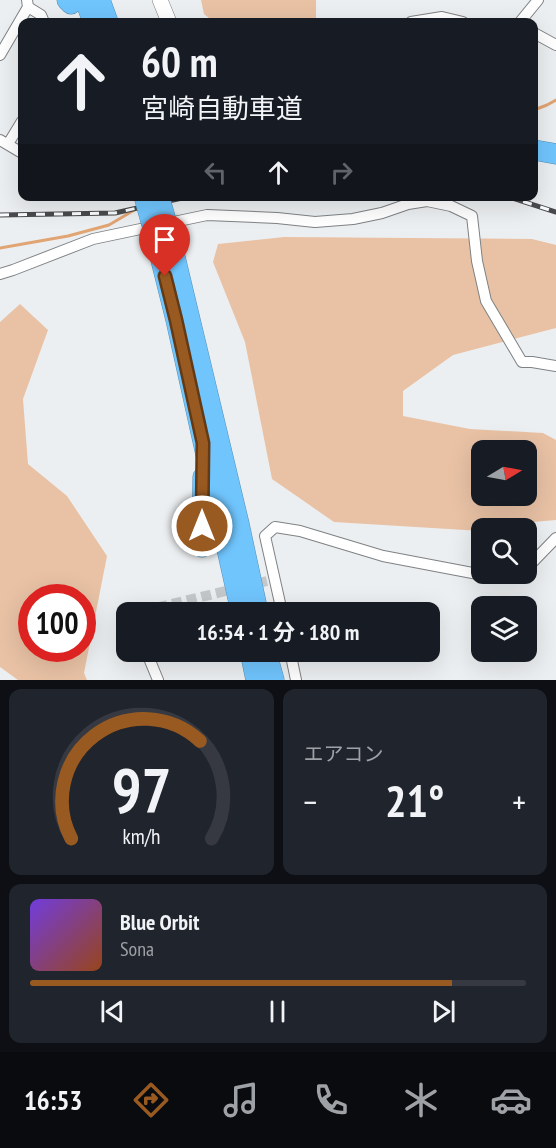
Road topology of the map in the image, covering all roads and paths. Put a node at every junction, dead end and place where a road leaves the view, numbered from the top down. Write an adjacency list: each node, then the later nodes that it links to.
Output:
1 (100, 0): 9 (highway)
2 (160, 0): 10 (street)
3 (538, 0): 11 (street)
4 (75, 1): 8 (highway)
5 (28, 4): 6 (street); 7 (street)
6 (20, 18)
7 (42, 18)
8 (90, 18)
9 (107, 18)
10 (167, 18)
11 (522, 18)
12 (18, 22): 15 (street)
13 (538, 35): 14 (street)
14 (556, 45)
15 (0, 55)
16 (18, 126): 17 (street)
17 (4, 142): 18 (street)
18 (18, 151)
19 (538, 151): 20 (highway)
20 (556, 154)
21 (146, 201): 23 (highway, bridge)
22 (159, 201): 23 (highway, bridge)
23 (161, 230): 26 (highway); 32 (highway)
24 (0, 274): 25 (street)
25 (556, 366)
26 (203, 443): 28 (highway); 31 (highway)
27 (556, 538): 29 (street)
28 (202, 547)
29 (537, 558)
30 (471, 573): 33 (street)
31 (239, 602)
32 (256, 602)
33 (279, 602)
34 (151, 662): 38 (street)
35 (252, 662): 39 (highway)
36 (270, 662): 40 (highway)
37 (292, 662): 41 (street)
38 (158, 680)
39 (256, 680)
40 (274, 680)
41 (296, 680)

